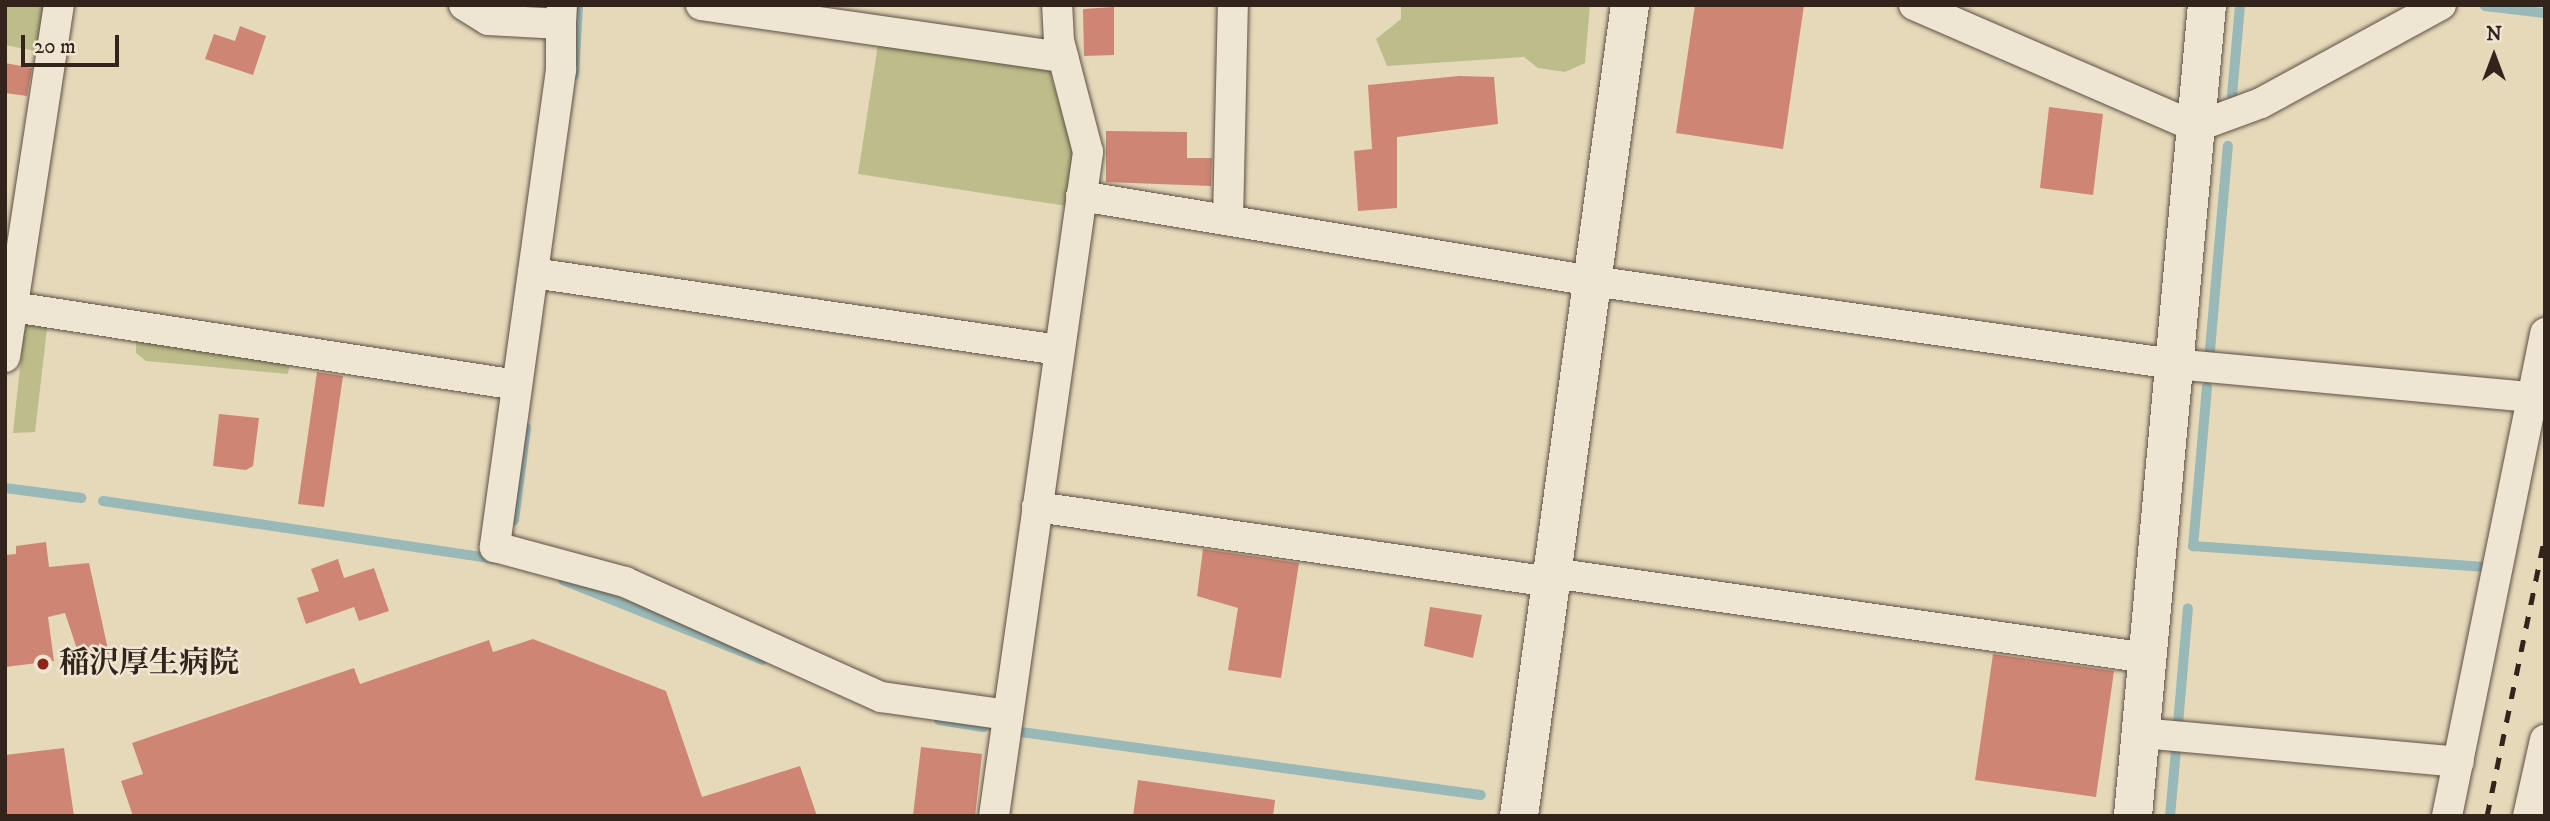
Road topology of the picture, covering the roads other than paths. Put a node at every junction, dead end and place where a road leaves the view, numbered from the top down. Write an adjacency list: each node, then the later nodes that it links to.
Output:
1 (59, 5): 17 (street)
2 (464, 5): 10 (street)
3 (701, 5): 11 (street)
4 (1057, 5): 11 (street)
5 (1233, 5): 14 (street)
6 (1630, 5): 16 (street)
7 (1914, 5): 12 (street)
8 (2207, 5): 12 (street)
9 (2441, 5): 12 (street)
10 (561, 15): 15 (street)
11 (1063, 57): 13 (street)
12 (2196, 127): 21 (street)
13 (1081, 196): 14 (street); 19 (street)
14 (1228, 220): 16 (street)
15 (533, 273): 19 (street); 22 (street)
16 (1592, 281): 21 (street); 25 (street)
17 (13, 307): 20 (street); 22 (street)
18 (2545, 333): 23 (street)
19 (1059, 350): 24 (street)
20 (5, 357)
21 (2174, 364): 23 (street); 26 (street)
22 (517, 385): 27 (street)
23 (2532, 397): 30 (street)
24 (1037, 507): 25 (street); 27 (street)
25 (1552, 577): 26 (street); 32 (street)
26 (2148, 658): 28 (street)
27 (1008, 715): 31 (street)
28 (2141, 733): 30 (street); 33 (street)
29 (2545, 740): 35 (street)
30 (2459, 762): 34 (street)
31 (994, 816)
32 (1519, 816)
33 (2133, 816)
34 (2446, 816)
35 (2528, 816)

